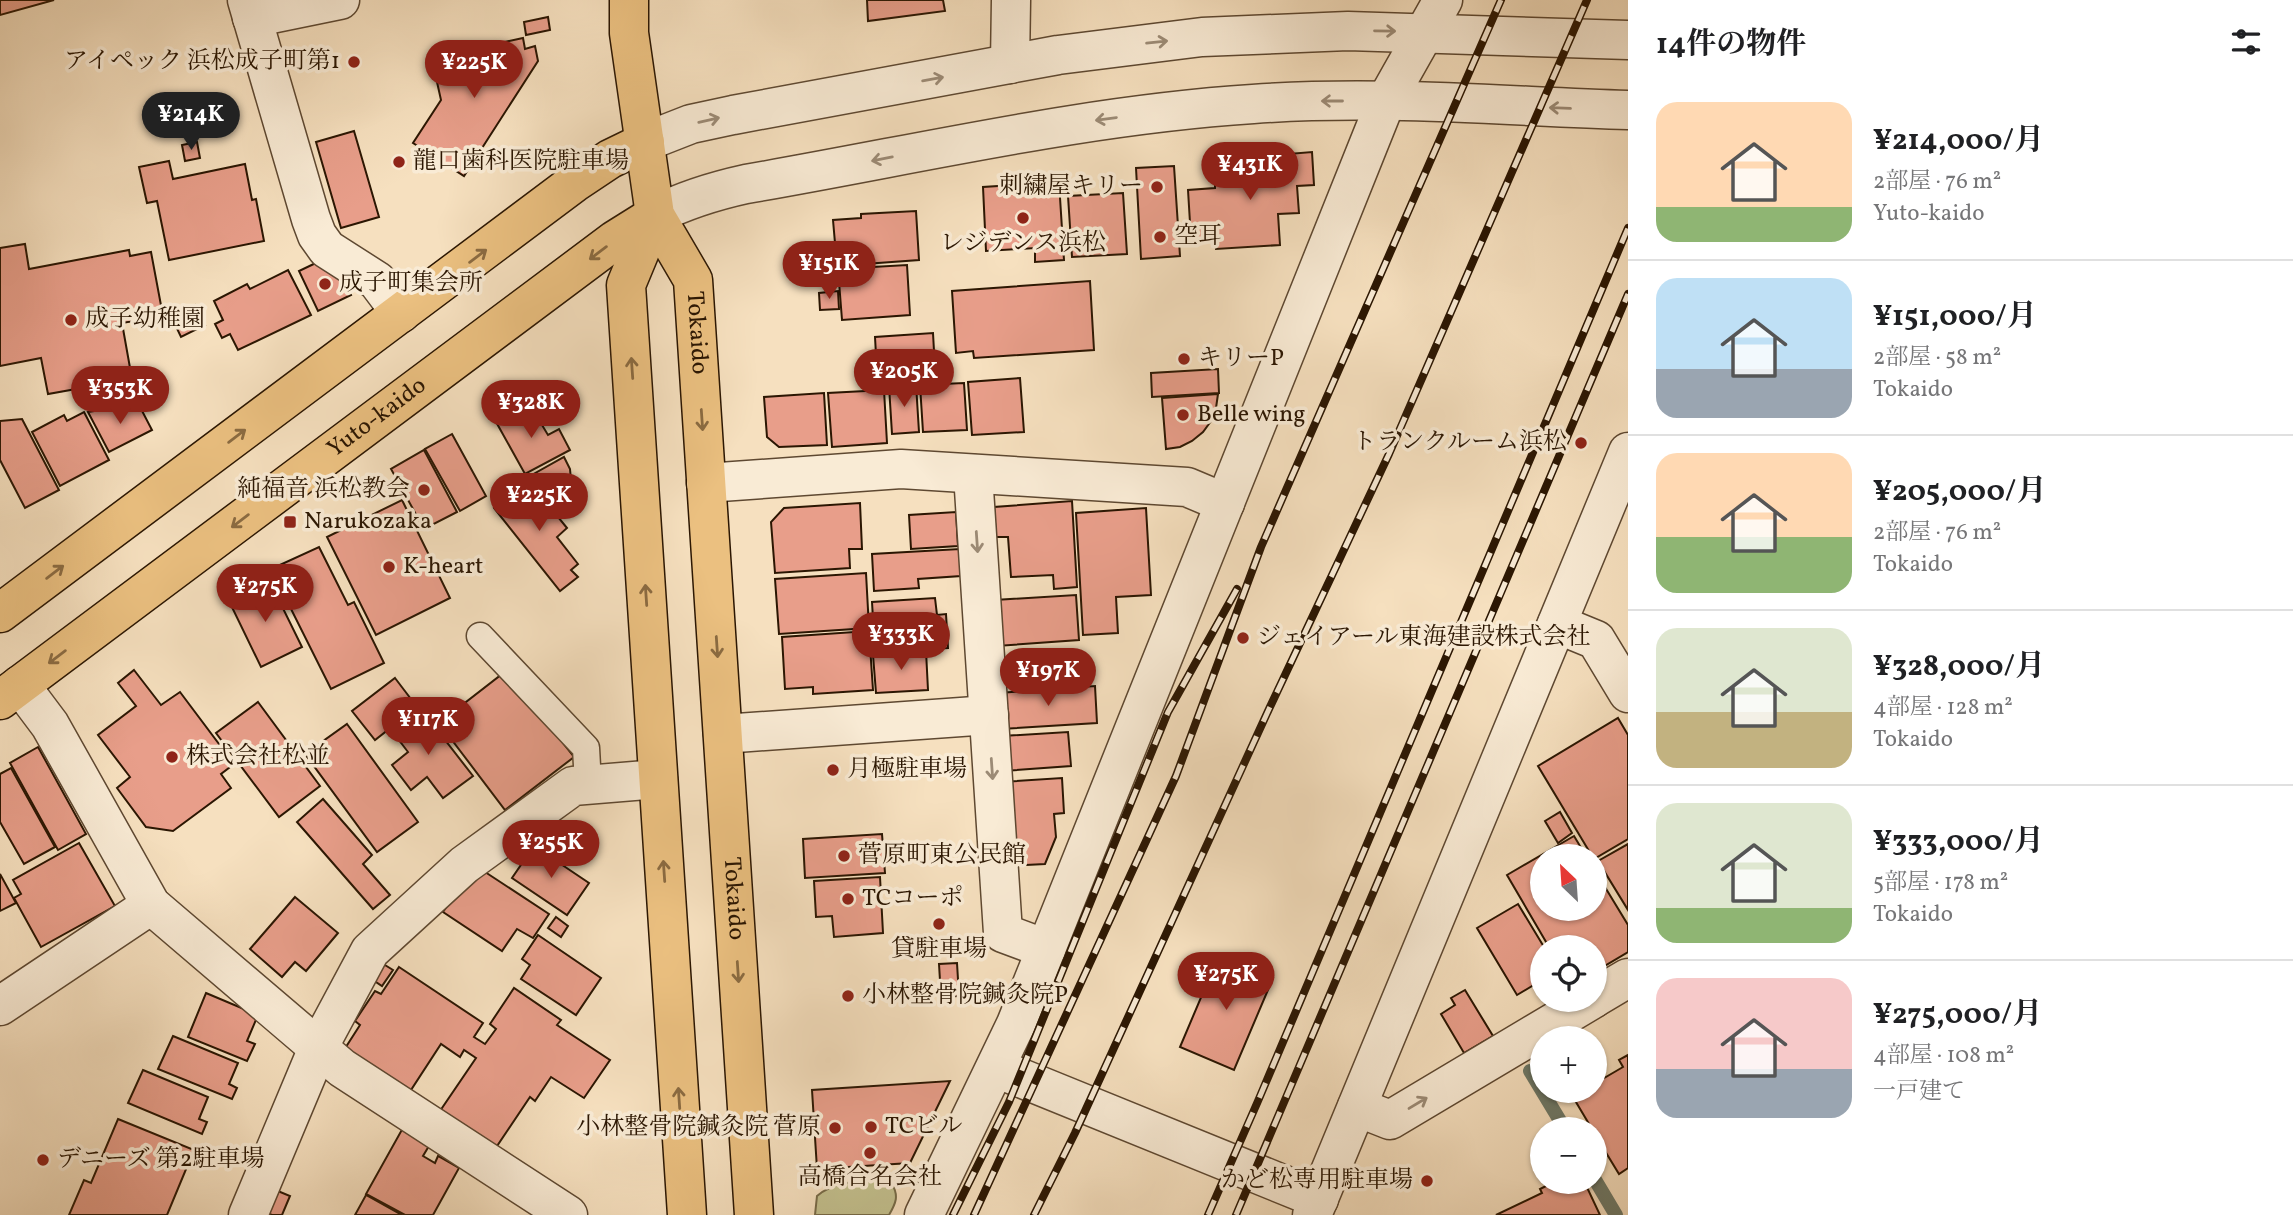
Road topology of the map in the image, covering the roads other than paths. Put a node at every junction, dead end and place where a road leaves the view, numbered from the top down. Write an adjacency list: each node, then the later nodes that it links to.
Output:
1 (340, 0): 4 (street)
2 (629, 0): 10 (main road)
3 (1011, 0): 7 (street)
4 (249, 9): 12 (street)
5 (1434, 16): 6 (street); 7 (street, one-way to 5); 8 (street)
6 (1628, 40)
7 (1010, 64): 10 (street, one-way to 7)
8 (1386, 101): 9 (street, one-way to 8); 11 (street, one-way to 11); 16 (street)
9 (1628, 110)
10 (645, 142): 11 (main road); 12 (main road, one-way to 10)
11 (655, 215): 15 (main road, Tokaido, one-way to 15); 20 (main road, Yuto-kaido, one-way to 20); 24 (main road, one-way to 11)
12 (401, 313): 17 (main road, one-way to 12)
13 (1628, 452): 18 (street)
14 (973, 474): 15 (street); 16 (street); 22 (street, one-way to 22)
15 (706, 483): 23 (main road, Tokaido, one-way to 23)
16 (1225, 503): 27 (street)
17 (0, 613)
18 (1557, 624): 21 (street); 34 (street)
19 (480, 636): 25 (lane)
20 (10, 693): 26 (street)
21 (1628, 693)
22 (989, 715): 23 (street); 27 (street, one-way to 27)
23 (723, 734): 39 (main road, Tokaido, one-way to 39)
24 (658, 779): 25 (street); 38 (main road, one-way to 24)
25 (588, 784): 32 (street)
26 (151, 905): 30 (street); 32 (street)
27 (1046, 949): 33 (street)
28 (1628, 978): 29 (street)
29 (1607, 991)
30 (0, 1006)
31 (1571, 1012): 34 (street, one-way to 31)
32 (318, 1048): 36 (street); 37 (street)
33 (996, 1068): 35 (street); 40 (street)
34 (1357, 1107): 35 (street)
35 (1315, 1207)
36 (248, 1215)
37 (568, 1215)
38 (687, 1215)
39 (754, 1215)
40 (924, 1215)

